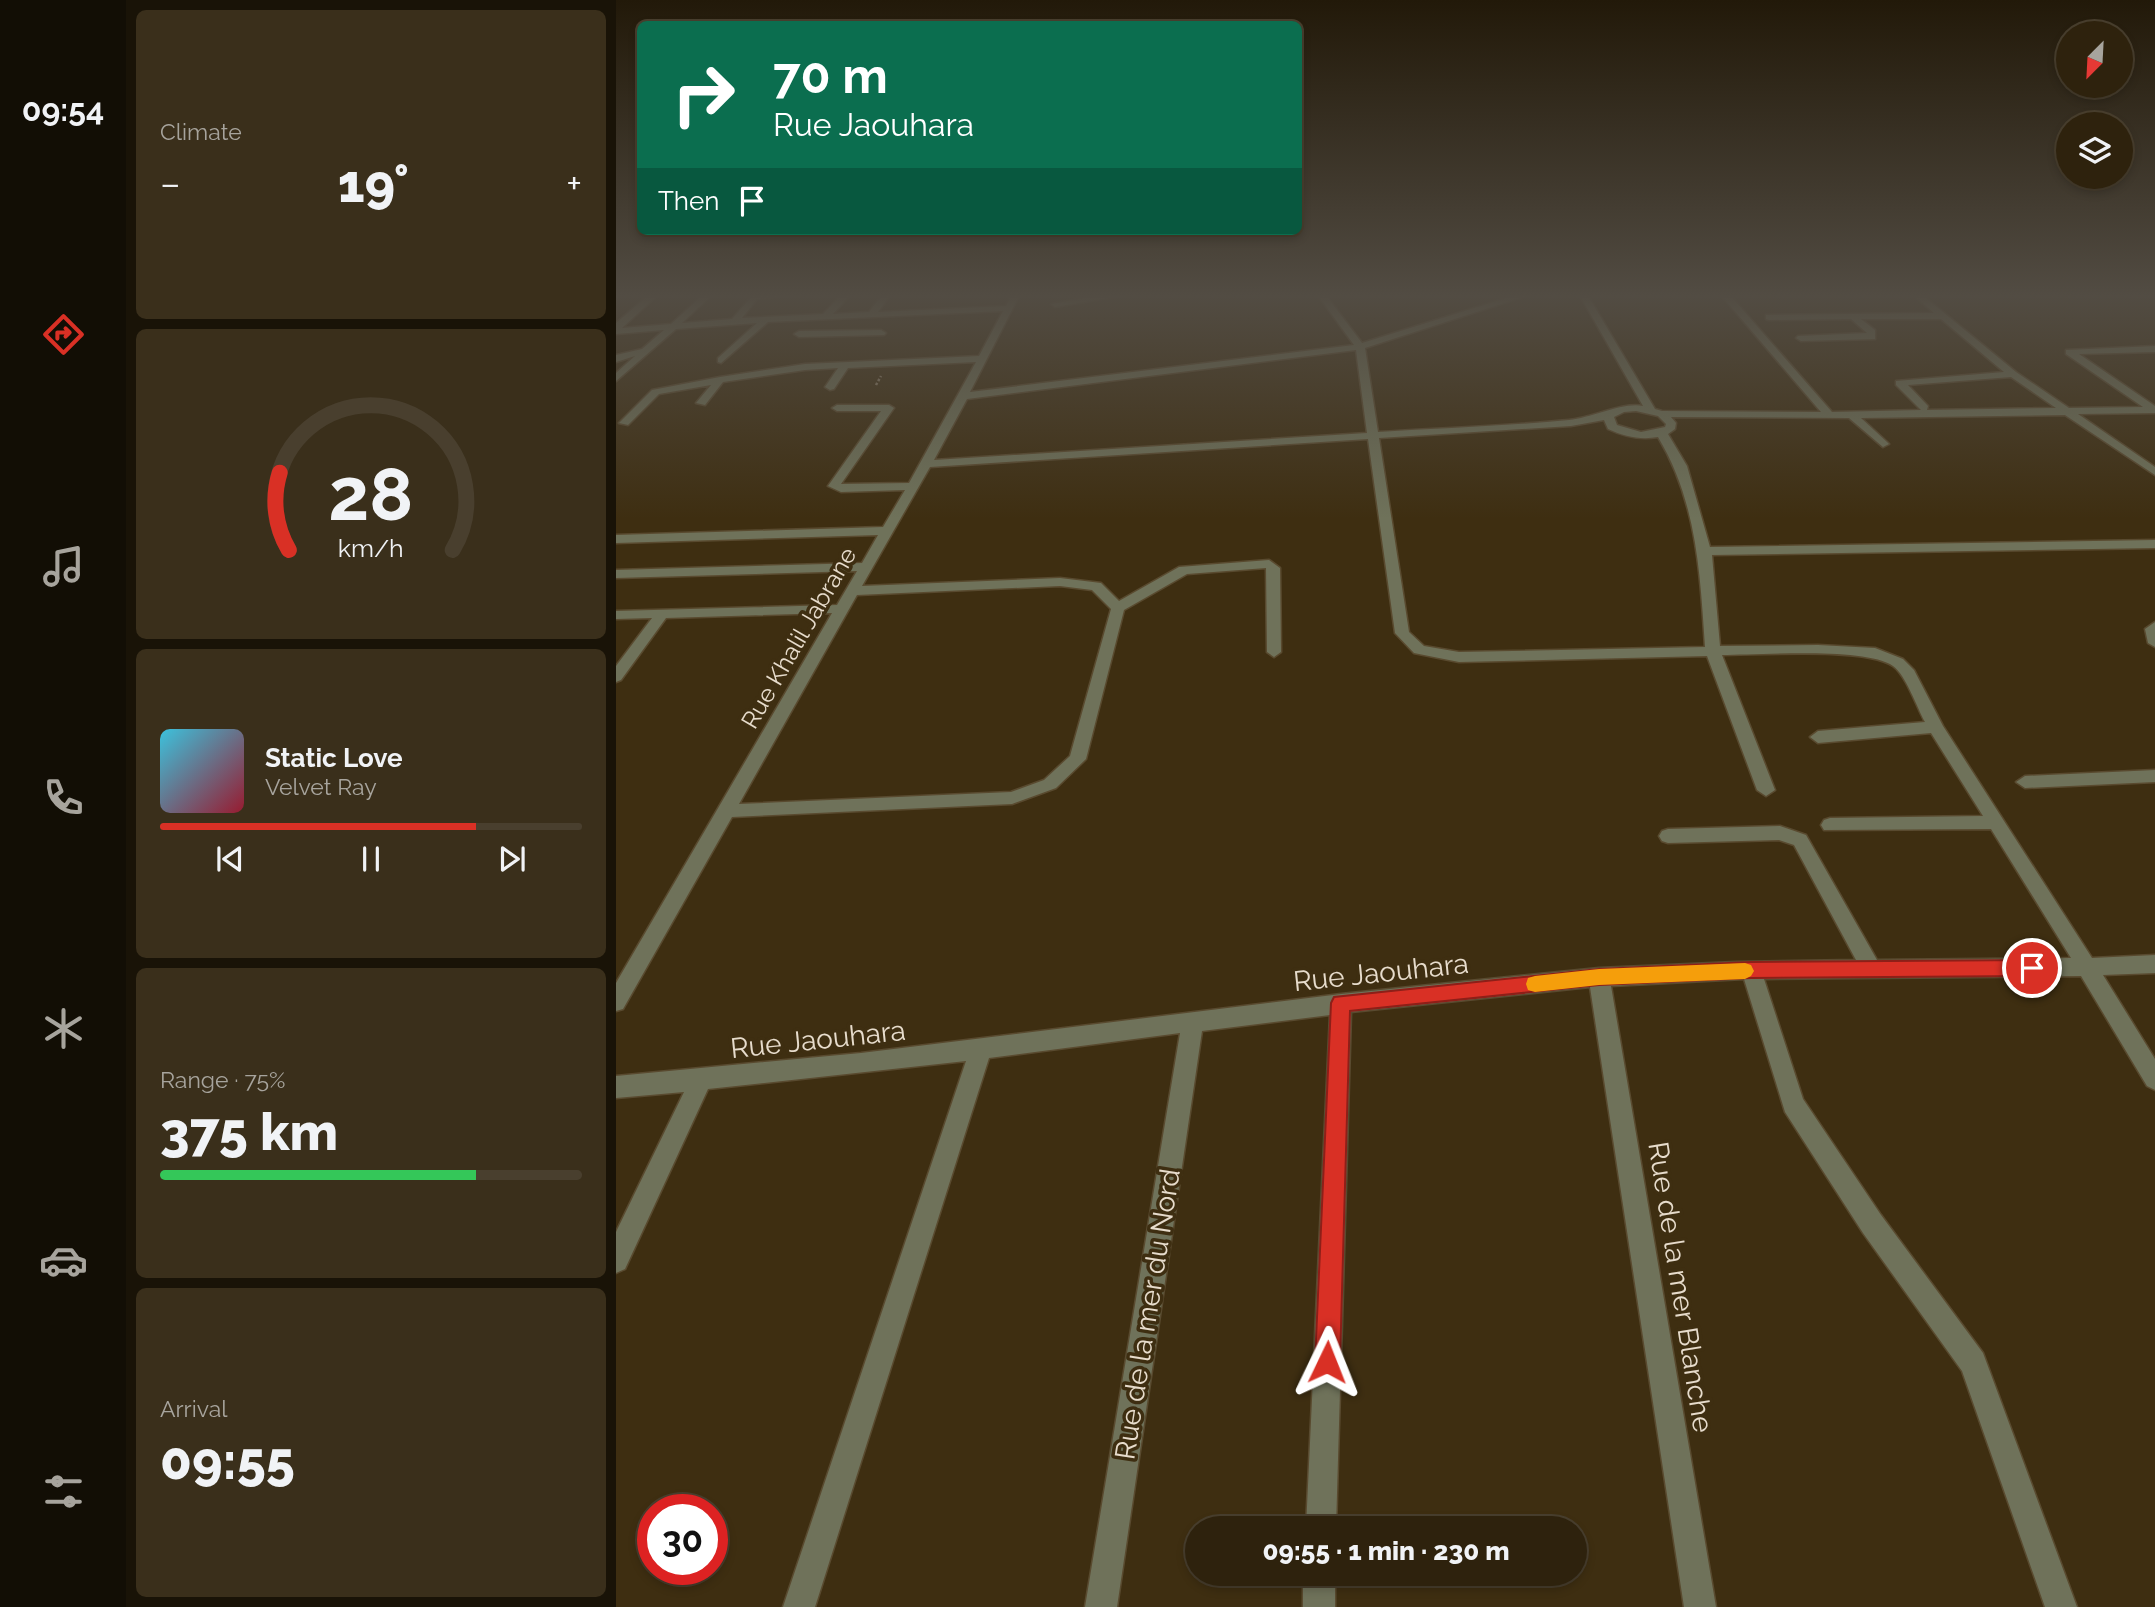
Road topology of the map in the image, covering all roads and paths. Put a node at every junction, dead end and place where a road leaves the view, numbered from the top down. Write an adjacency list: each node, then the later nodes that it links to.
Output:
1 (788, 369): 11 (street); 12 (street)
2 (843, 369): 13 (street)
3 (978, 369): 15 (street, Rue Khalil Jabrane)
4 (1182, 369): 15 (street)
5 (1363, 369): 31 (street)
6 (1625, 369): 14 (street)
7 (1789, 369): 24 (street)
8 (2007, 369): 10 (street)
9 (2094, 369): 22 (street)
10 (2013, 374): 18 (street); 21 (street)
11 (720, 380): 16 (street); 28 (street)
12 (774, 386)
13 (830, 387)
14 (1638, 393): 19 (street); 20 (street)
15 (964, 396): 35 (street, Rue Khalil Jabrane)
16 (701, 403)
17 (837, 408): 37 (street)
18 (1924, 408)
19 (1622, 409): 20 (street); 27 (street)
20 (1650, 410): 23 (street)
21 (2064, 410): 22 (street); 25 (street); 36 (street)
22 (2154, 410)
23 (1662, 414): 26 (street); 29 (street)
24 (1829, 415): 25 (street); 26 (street)
25 (1852, 415): 33 (street)
26 (1699, 416): 29 (street)
27 (1610, 422): 31 (street); 32 (street)
28 (624, 423)
29 (1671, 423): 30 (street)
30 (1662, 434): 32 (street); 34 (street)
31 (1372, 436): 35 (street); 51 (street)
32 (1644, 436): 34 (street)
33 (1883, 444)
34 (1667, 447): 41 (street)
35 (926, 464): 37 (street, Rue Khalil Jabrane)
36 (2155, 472)
37 (913, 486): 38 (street, Rue Khalil Jabrane)
38 (886, 531): 39 (street); 42 (street, Rue Khalil Jabrane)
39 (616, 539)
40 (2155, 544): 41 (street)
41 (1704, 551): 51 (street)
42 (865, 567): 43 (street); 44 (street, Rue Khalil Jabrane)
43 (616, 574)
44 (853, 591): 45 (street); 46 (street, Rue Khalil Jabrane)
45 (1118, 608): 52 (street); 59 (street)
46 (843, 609): 47 (street); 59 (street, Rue Khalil Jabrane)
47 (662, 614): 48 (street); 53 (street)
48 (616, 615)
49 (2155, 626): 50 (street)
50 (2155, 643)
51 (1713, 651): 54 (street); 58 (street)
52 (1274, 652)
53 (616, 677)
54 (1935, 727): 55 (street); 60 (street)
55 (1818, 737)
56 (2155, 776): 57 (street)
57 (2025, 782)
58 (1766, 790)
59 (726, 811): 68 (street, Rue Khalil Jabrane)
60 (1996, 822): 61 (street); 64 (street)
61 (1830, 825)
62 (1668, 836): 65 (street)
63 (2155, 964): 64 (street, Rue Jaouhara)
64 (2085, 968): 65 (street, Rue Jaouhara); 72 (street)
65 (1871, 969): 66 (street, Rue Jaouhara)
66 (1751, 970): 67 (street, Rue Jaouhara); 82 (street)
67 (1599, 977): 69 (street, Rue Jaouhara); 81 (street, Rue de la mer Blanche)
68 (616, 1002)
69 (1341, 1003): 70 (street, Rue Jaouhara); 76 (street)
70 (1193, 1021): 71 (street, Rue Jaouhara); 79 (street, Rue de la mer du Nord)
71 (981, 1049): 73 (street, Rue Jaouhara); 78 (street)
72 (2155, 1079)
73 (701, 1081): 74 (street, Rue Jaouhara); 75 (street)
74 (616, 1087)
75 (616, 1260)
76 (1321, 1516)
77 (1319, 1586): 80 (street)
78 (799, 1607)
79 (1101, 1607)
80 (1319, 1607)
81 (1700, 1607)
82 (2061, 1607)

